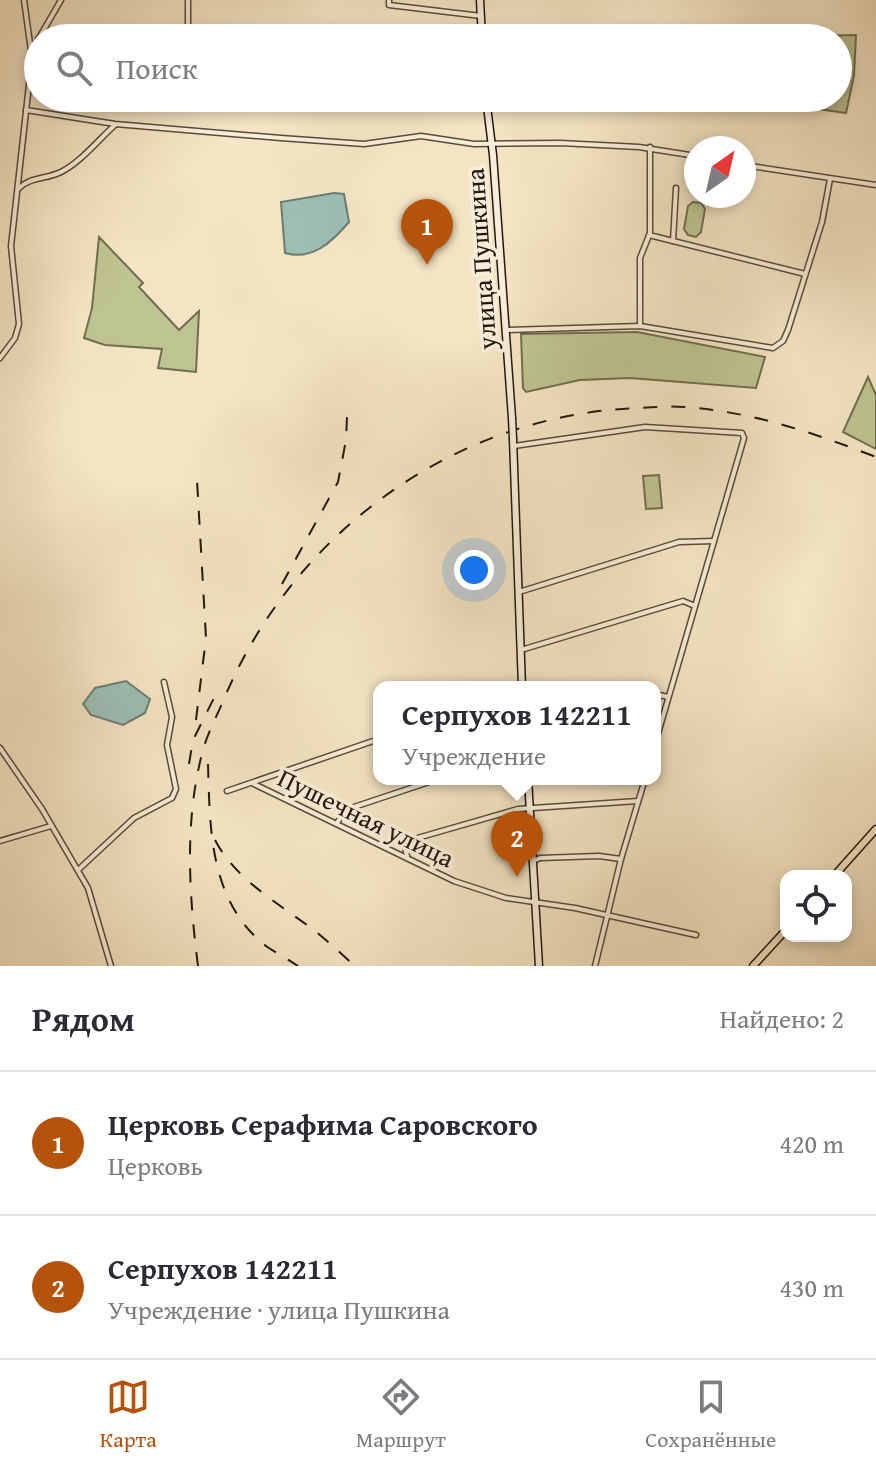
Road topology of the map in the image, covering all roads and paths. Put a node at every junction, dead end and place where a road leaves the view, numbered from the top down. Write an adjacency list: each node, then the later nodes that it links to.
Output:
1 (24, 0): 7 (street)
2 (61, 0): 8 (street)
3 (188, 0): 9 (street)
4 (389, 0): 6 (street)
5 (480, 0): 6 (street)
6 (481, 16): 10 (street)
7 (27, 24)
8 (47, 24)
9 (188, 24)
10 (481, 24)
11 (26, 112): 21 (street)
12 (39, 112): 14 (street)
13 (487, 112): 15 (street, улица Пушкина)
14 (115, 124): 15 (street); 21 (street)
15 (491, 145): 16 (street); 27 (street, улица Пушкина)
16 (650, 147): 17 (street); 23 (street)
17 (684, 154)
18 (756, 167): 19 (street)
19 (830, 179): 20 (street); 25 (street)
20 (876, 185)
21 (19, 188): 28 (street)
22 (676, 188): 24 (street)
23 (649, 235): 24 (street); 26 (street)
24 (673, 241): 25 (street)
25 (805, 274): 26 (street)
26 (640, 326): 27 (street)
27 (507, 330): 29 (street, улица Пушкина, bridge)
28 (0, 358)
29 (514, 442): 30 (street); 31 (street)
30 (714, 541): 31 (street); 32 (street)
31 (519, 592): 33 (street)
32 (695, 606): 33 (street); 37 (street)
33 (521, 650): 34 (street)
34 (522, 681)
35 (164, 682): 55 (street)
36 (661, 695): 37 (street)
37 (668, 697): 38 (street)
38 (661, 722)
39 (373, 741): 41 (street)
40 (0, 748): 49 (street)
41 (254, 784): 45 (street); 48 (street, Пушечная улица)
42 (420, 785): 48 (street)
43 (528, 785): 47 (street)
44 (643, 785): 46 (street)
45 (227, 791)
46 (638, 801): 47 (street); 53 (street)
47 (530, 808): 52 (street); 54 (street)
48 (337, 823): 52 (street, Пушечная улица)
49 (51, 826): 51 (street); 55 (street)
50 (876, 829): 56 (main road)
51 (0, 841)
52 (407, 856): 57 (street, Пушечная улица)
53 (621, 859): 54 (street); 58 (street)
54 (533, 861): 57 (street)
55 (78, 870): 61 (street)
56 (839, 870)
57 (537, 904): 58 (street, Пушечная улица); 62 (street)
58 (607, 916): 59 (street, Пушечная улица); 63 (street)
59 (696, 935)
60 (780, 937): 64 (main road)
61 (111, 966)
62 (539, 966)
63 (597, 966)
64 (753, 966)

